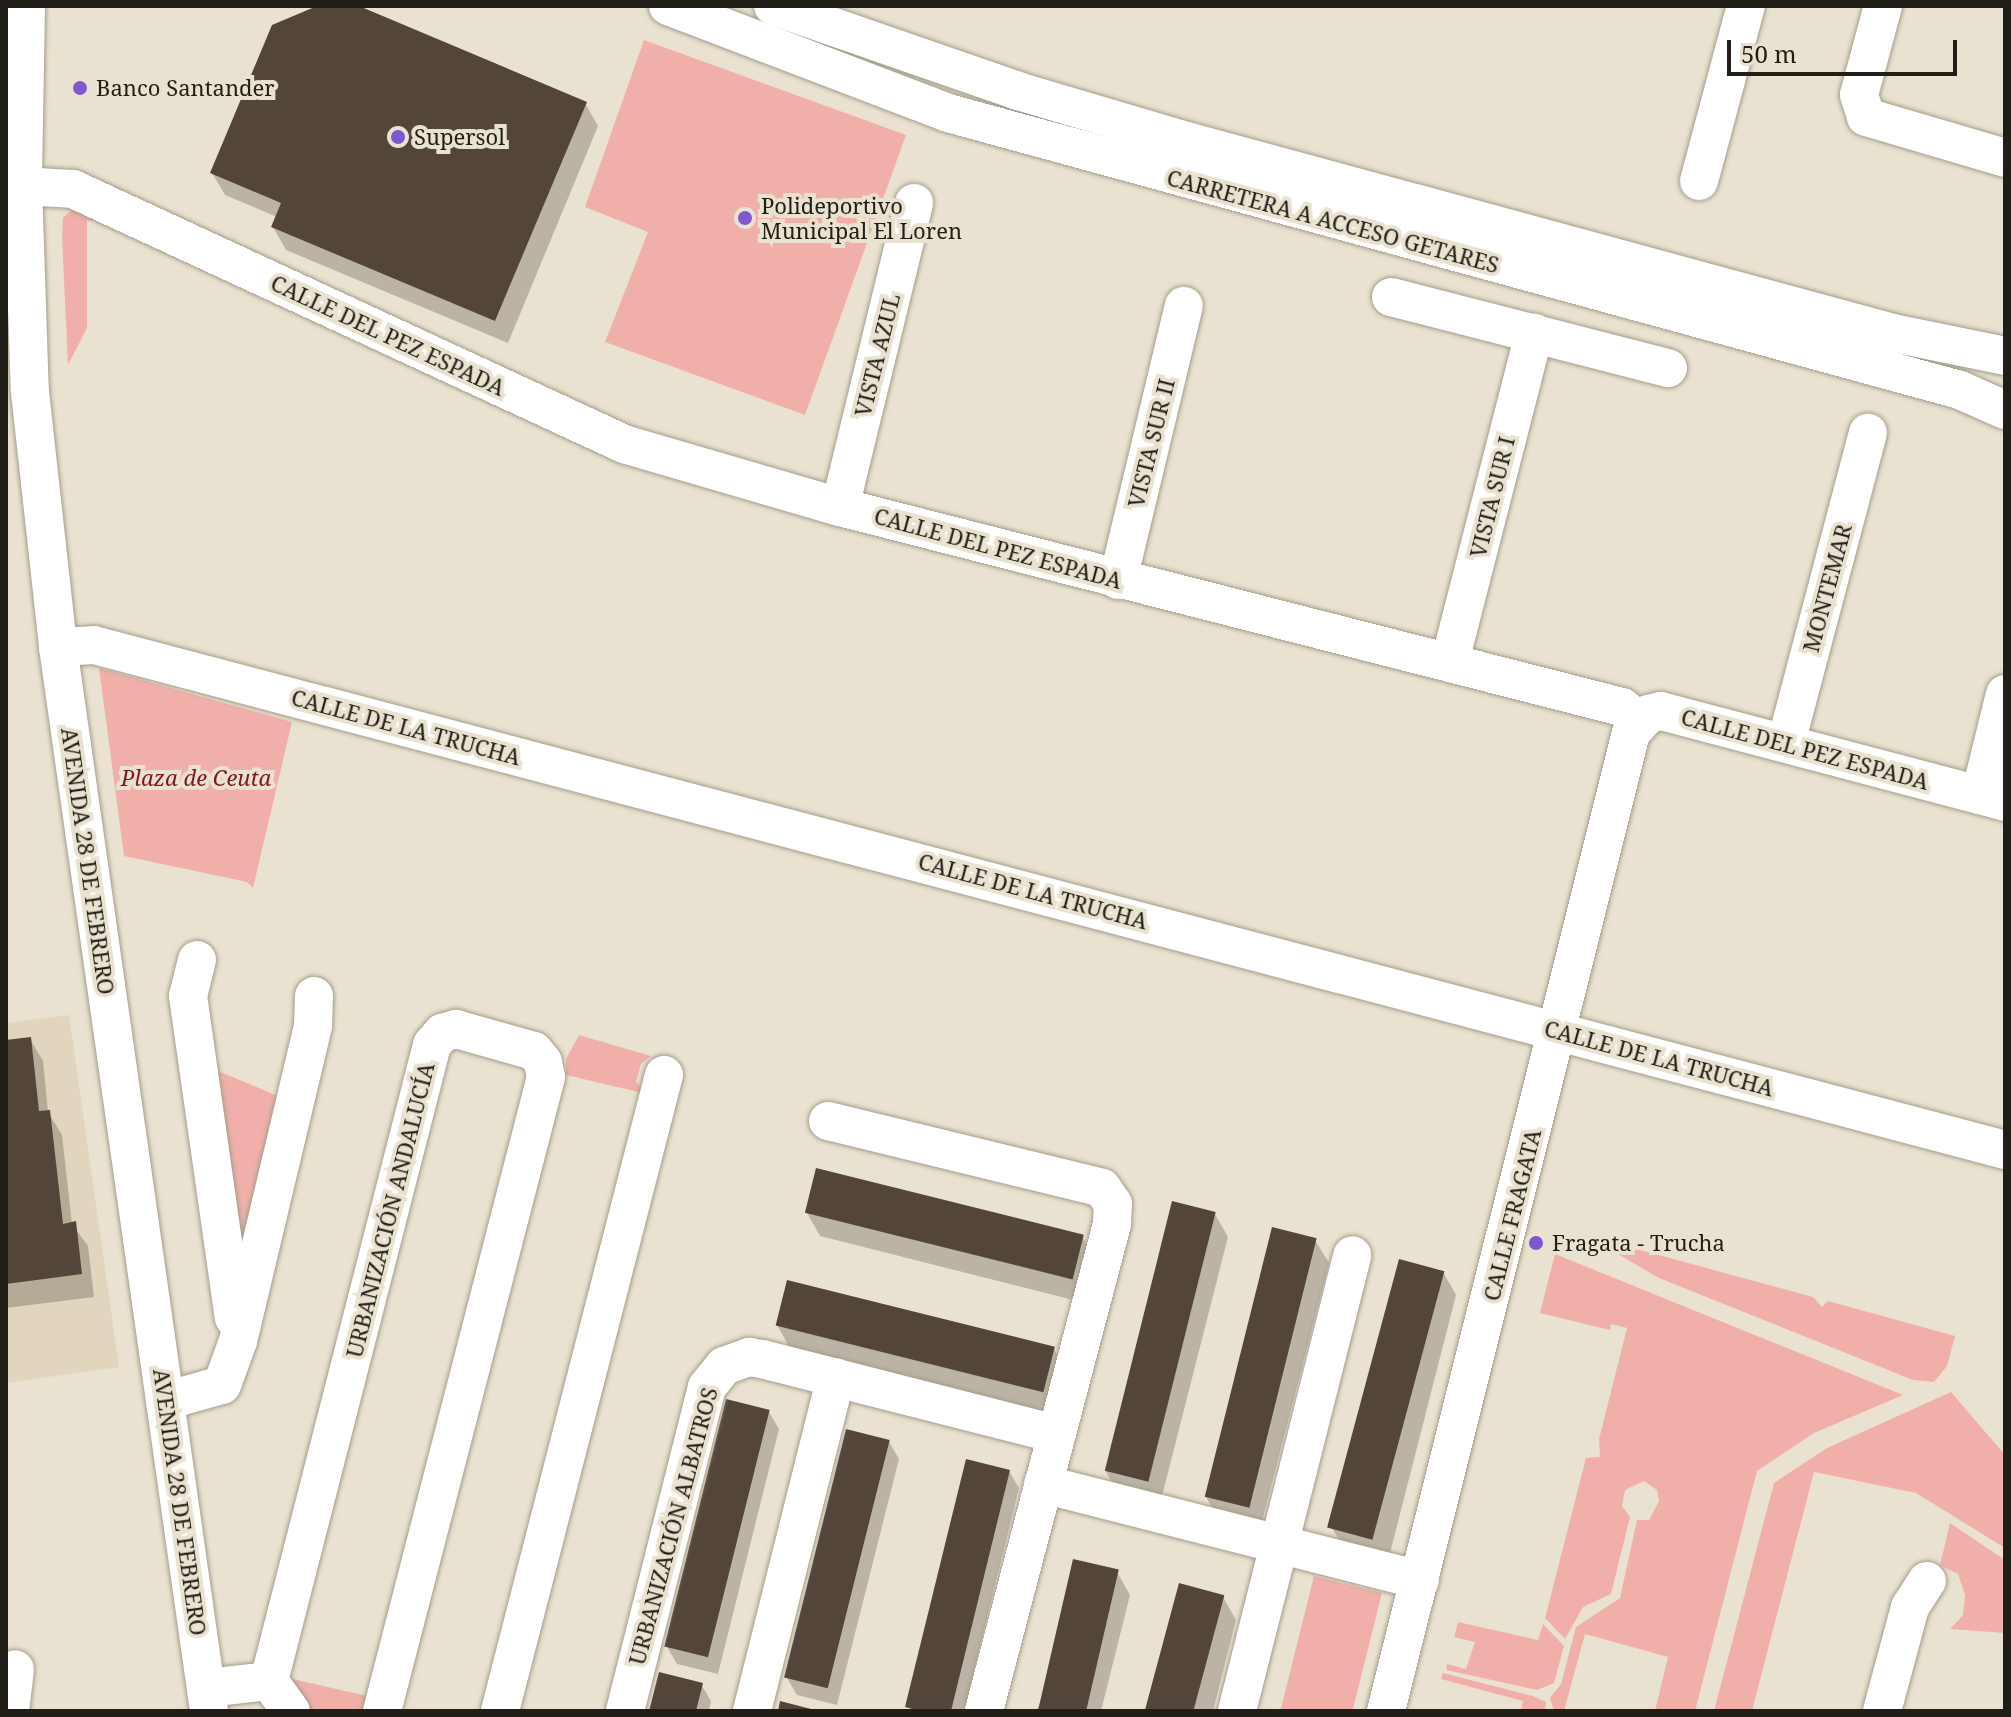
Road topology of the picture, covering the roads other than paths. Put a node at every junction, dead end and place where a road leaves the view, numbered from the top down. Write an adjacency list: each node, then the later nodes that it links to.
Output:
1 (26, 6): 8 (street, AVENIDA 28 DE FEBRERO)
2 (668, 6): 15 (street, CARRETERA A ACCESO GETARES)
3 (773, 6): 13 (street, CARRETERA A ACCESO GETARES)
4 (1746, 6): 7 (street)
5 (1883, 6): 6 (street)
6 (2005, 158)
7 (1699, 181)
8 (14, 185): 17 (street, CALLE DEL PEZ ESPADA); 19 (street, AVENIDA 28 DE FEBRERO)
9 (914, 203): 17 (street, VISTA AZUL)
10 (1391, 297): 12 (street)
11 (1184, 306): 18 (street, VISTA SUR II)
12 (1534, 333): 14 (street); 20 (street, VISTA SUR I)
13 (2005, 356)
14 (1668, 368)
15 (2005, 410)
16 (1868, 433): 23 (street, MONTEMAR)
17 (840, 507): 18 (street, CALLE DEL PEZ ESPADA)
18 (1118, 580): 20 (street, CALLE DEL PEZ ESPADA)
19 (58, 647): 27 (street, CALLE DE LA TRUCHA); 34 (street, AVENIDA 28 DE FEBRERO)
20 (1450, 661): 22 (street, CALLE DEL PEZ ESPADA)
21 (2005, 694): 24 (street)
22 (1639, 721): 23 (street, CALLE DEL PEZ ESPADA); 27 (street, CALLE FRAGATA)
23 (1786, 743): 24 (street, CALLE DEL PEZ ESPADA)
24 (1992, 798)
25 (197, 960): 32 (street)
26 (314, 996): 32 (street)
27 (1558, 1030): 30 (street, CALLE DE LA TRUCHA); 38 (street, CALLE FRAGATA)
28 (664, 1075): 46 (street)
29 (828, 1121): 35 (street)
30 (2005, 1150)
31 (1352, 1255): 37 (street)
32 (238, 1341): 34 (street)
33 (836, 1377): 35 (street, URBANIZACIÓN ALBATROS); 47 (street, URBANIZACIÓN ALBATROS); 48 (street)
34 (165, 1401): 42 (street, AVENIDA 28 DE FEBRERO)
35 (1056, 1434): 36 (street)
36 (1043, 1484): 37 (street); 49 (street)
37 (1279, 1544): 38 (street); 50 (street)
38 (1420, 1580): 51 (street, CALLE FRAGATA)
39 (1927, 1581): 52 (street)
40 (15, 1669): 43 (street)
41 (269, 1681): 42 (street); 44 (street); 45 (street, URBANIZACIÓN ANDALUCÍA)
42 (208, 1699)
43 (10, 1711)
44 (291, 1711)
45 (382, 1711)
46 (500, 1711)
47 (625, 1711)
48 (752, 1711)
49 (984, 1711)
50 (1237, 1711)
51 (1386, 1711)
52 (1882, 1711)

